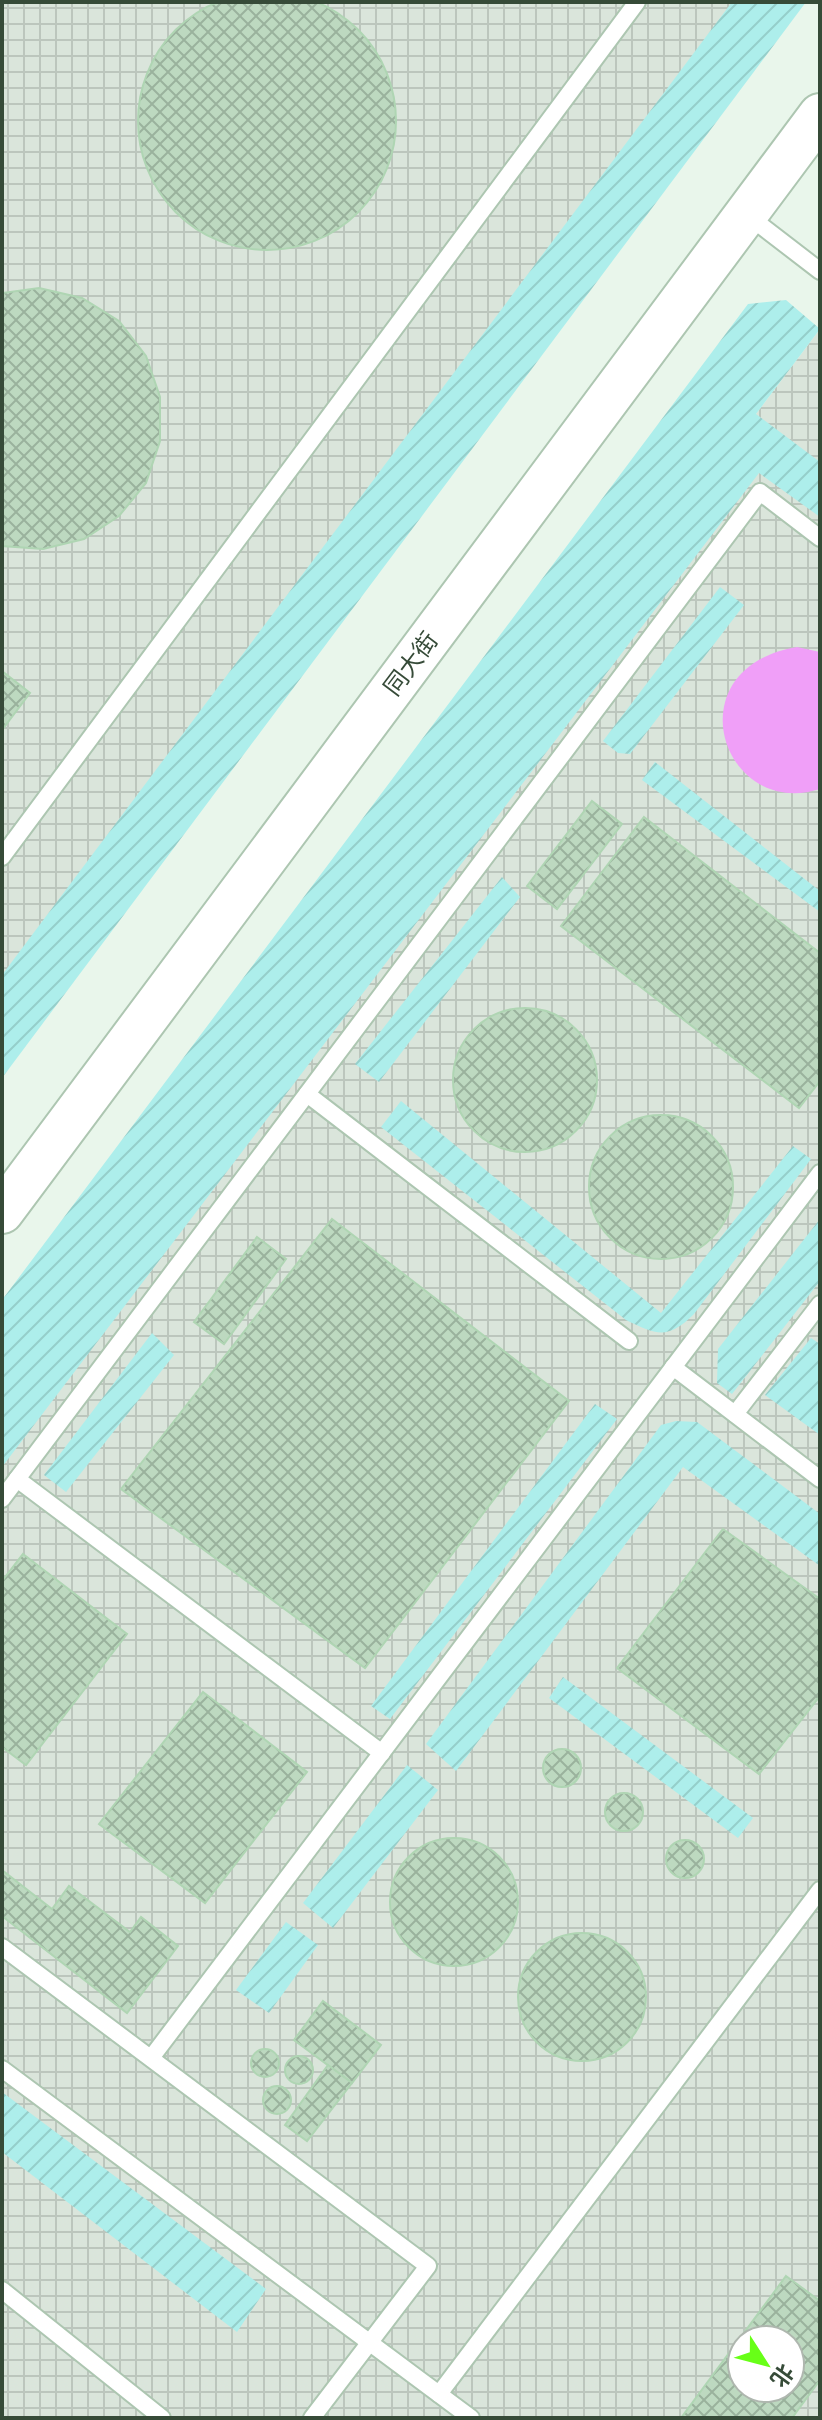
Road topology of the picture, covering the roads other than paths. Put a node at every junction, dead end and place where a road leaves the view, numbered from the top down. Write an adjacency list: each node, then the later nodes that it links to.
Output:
1 (637, 2): 6 (lane)
2 (820, 115): 3 (street, 同大街)
3 (746, 214): 4 (lane); 9 (street, 同大街)
4 (820, 271)
5 (820, 538): 7 (lane)
6 (2, 857)
7 (307, 1094): 12 (lane); 15 (lane)
8 (820, 1173): 13 (lane)
9 (2, 1212)
10 (820, 1304): 11 (lane)
11 (814, 1324): 14 (lane)
12 (629, 1341)
13 (673, 1367): 14 (lane); 18 (lane)
14 (735, 1414): 16 (lane)
15 (17, 1479): 17 (lane); 18 (lane)
16 (820, 1479)
17 (2, 1499)
18 (382, 1753): 21 (lane)
19 (820, 1890): 25 (lane)
20 (2, 1947): 21 (lane)
21 (151, 2058): 24 (lane)
22 (2, 2069): 24 (lane)
23 (2, 2290): 26 (lane)
24 (370, 2342): 25 (lane); 27 (lane)
25 (439, 2394): 28 (lane)
26 (162, 2418)
27 (312, 2418)
28 (471, 2418)

